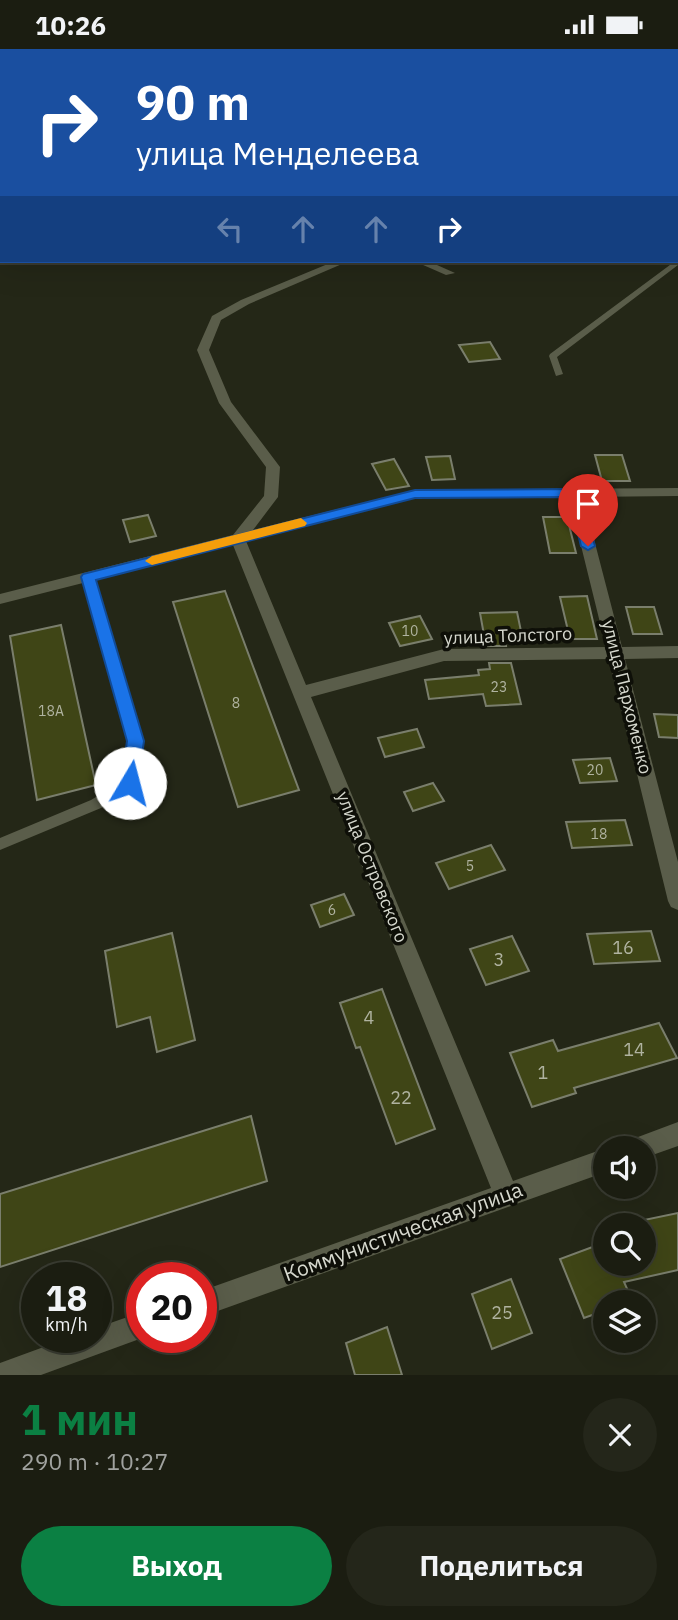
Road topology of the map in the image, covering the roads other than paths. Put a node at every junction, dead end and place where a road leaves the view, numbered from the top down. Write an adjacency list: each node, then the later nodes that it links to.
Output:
1 (339, 263): 8 (street)
2 (424, 263): 4 (street)
3 (675, 263): 5 (lane)
4 (450, 273)
5 (559, 374)
6 (678, 492): 7 (street)
7 (575, 493): 8 (street); 11 (street, улица Пархоменко)
8 (238, 539): 9 (street); 13 (street, улица Островского)
9 (88, 577): 10 (street); 15 (lane)
10 (0, 599)
11 (616, 652): 12 (street, улица Толстого); 13 (street, улица Толстого); 14 (street, улица Пархоменко)
12 (678, 652)
13 (301, 693): 20 (street, улица Островского)
14 (669, 833): 16 (street, улица Пархоменко)
15 (0, 844)
16 (678, 901)
17 (678, 1134): 18 (street)
18 (656, 1142)
19 (593, 1165): 20 (street, Коммунистическая улица)
20 (506, 1195): 21 (street, Коммунистическая улица)
21 (217, 1298)
22 (126, 1331): 23 (street)
23 (2, 1375)

